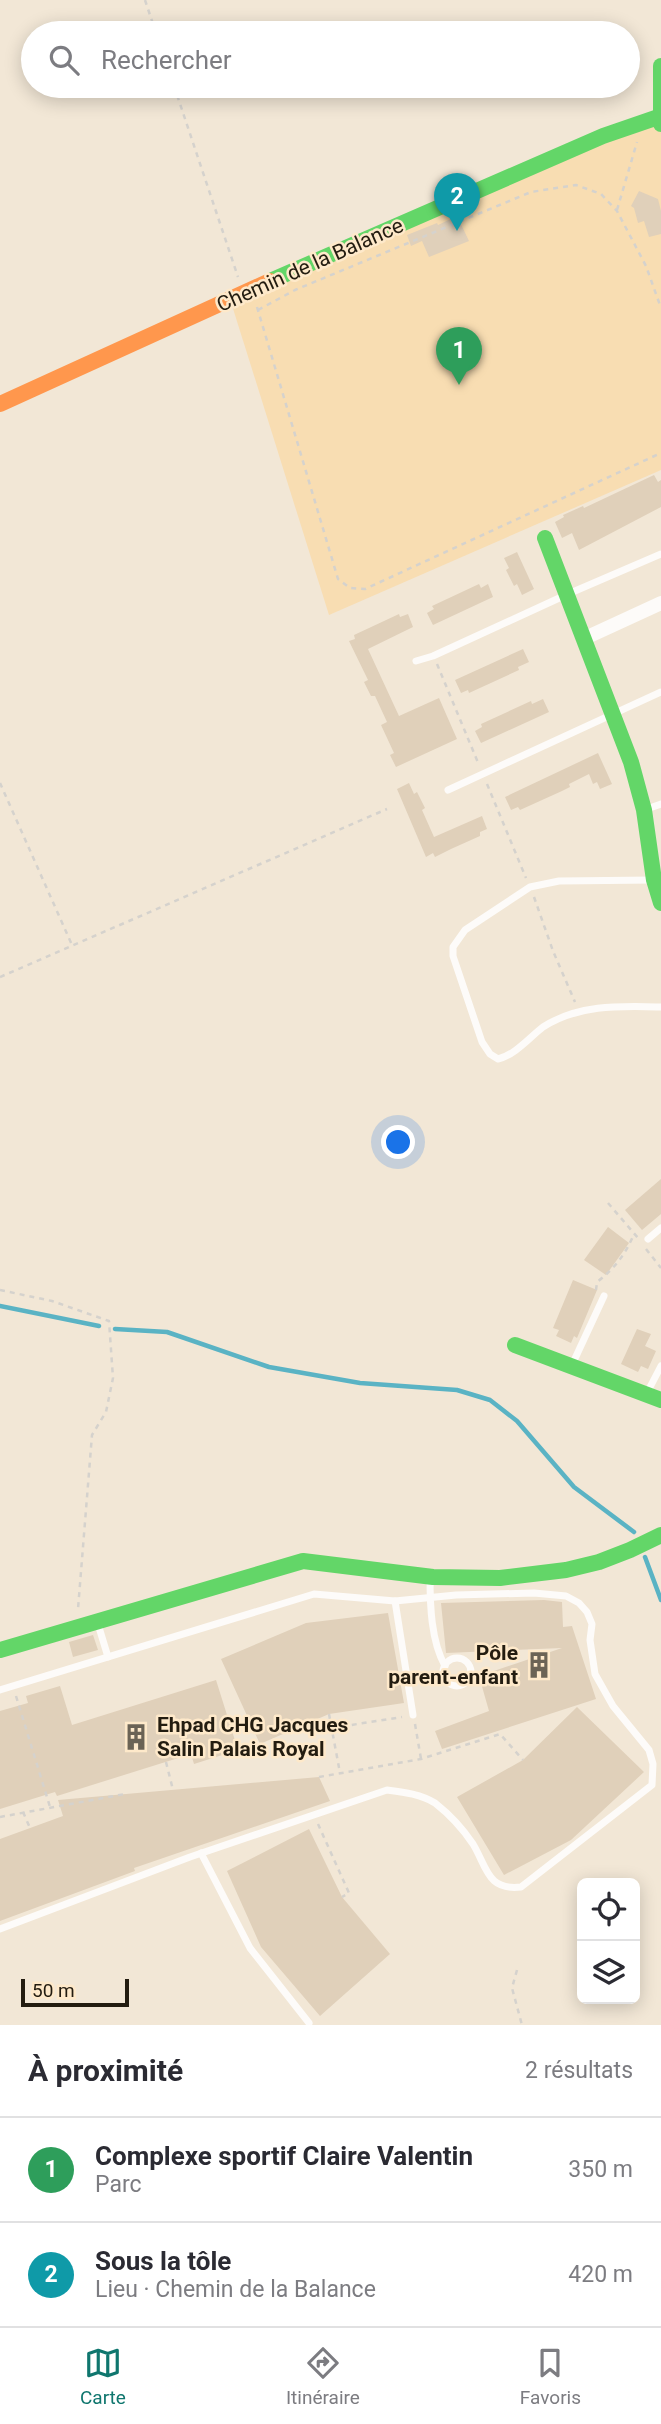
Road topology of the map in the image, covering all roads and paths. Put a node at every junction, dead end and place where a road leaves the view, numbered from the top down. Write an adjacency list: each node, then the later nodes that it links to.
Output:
1 (145, 0): 2 (path)
2 (152, 21)
3 (661, 66): 5 (street)
4 (178, 98): 8 (path)
5 (661, 119): 6 (street, Chemin de la Balance)
6 (643, 122): 7 (path); 8 (street, Chemin de la Balance)
7 (617, 211): 9 (path); 11 (path)
8 (244, 293): 10 (street, Chemin de la Balance)
9 (661, 308)
10 (0, 404)
11 (661, 453)
12 (545, 538): 14 (street)
13 (661, 554): 14 (lane)
14 (568, 594): 16 (street); 17 (lane)
15 (661, 603): 16 (street)
16 (583, 639): 20 (street)
17 (433, 656): 18 (lane); 21 (path)
18 (416, 661)
19 (661, 692): 20 (lane)
20 (614, 715): 21 (lane); 26 (street)
21 (483, 775): 23 (lane); 28 (path)
22 (0, 783): 30 (path)
23 (448, 790)
24 (661, 804): 26 (lane)
25 (387, 809): 30 (path)
26 (644, 810): 27 (street)
27 (654, 880): 28 (lane); 29 (street)
28 (530, 887): 33 (path); 33 (lane)
29 (661, 903)
30 (72, 945): 31 (path)
31 (0, 978)
32 (661, 1007): 33 (lane)
33 (579, 1011)
34 (608, 1203): 36 (path)
35 (661, 1228): 37 (lane)
36 (634, 1234): 38 (path); 40 (path)
37 (648, 1239)
38 (661, 1268)
39 (0, 1290): 50 (path)
40 (604, 1296): 43 (lane)
41 (514, 1345): 43 (street)
42 (661, 1366): 44 (lane)
43 (571, 1367): 44 (street)
44 (653, 1397)
45 (661, 1535): 46 (street)
46 (430, 1577): 47 (lane); 49 (street)
47 (430, 1598): 48 (lane); 53 (lane); 68 (lane)
48 (395, 1601): 52 (lane); 57 (lane)
49 (97, 1620): 50 (street); 52 (lane)
50 (77, 1626): 51 (street)
51 (0, 1650)
52 (108, 1657): 54 (lane)
53 (445, 1666): 53 (lane)
54 (13, 1686): 55 (lane); 66 (path)
55 (0, 1690)
56 (329, 1714): 58 (path)
57 (413, 1715): 58 (path); 59 (path)
58 (332, 1728): 62 (path)
59 (421, 1759): 60 (path); 62 (path)
60 (523, 1760)
61 (166, 1762): 64 (path)
62 (340, 1774): 63 (path)
63 (319, 1777)
64 (173, 1790)
65 (125, 1794): 66 (path)
66 (50, 1807): 67 (path)
67 (23, 1812): 69 (path); 70 (path)
68 (315, 1815): 71 (lane); 72 (path)
69 (0, 1817)
70 (30, 1828)
71 (201, 1853): 73 (lane); 75 (lane)
72 (342, 1897)
73 (0, 1929)
74 (516, 1970): 76 (path)
75 (309, 2023)
76 (522, 2025)

